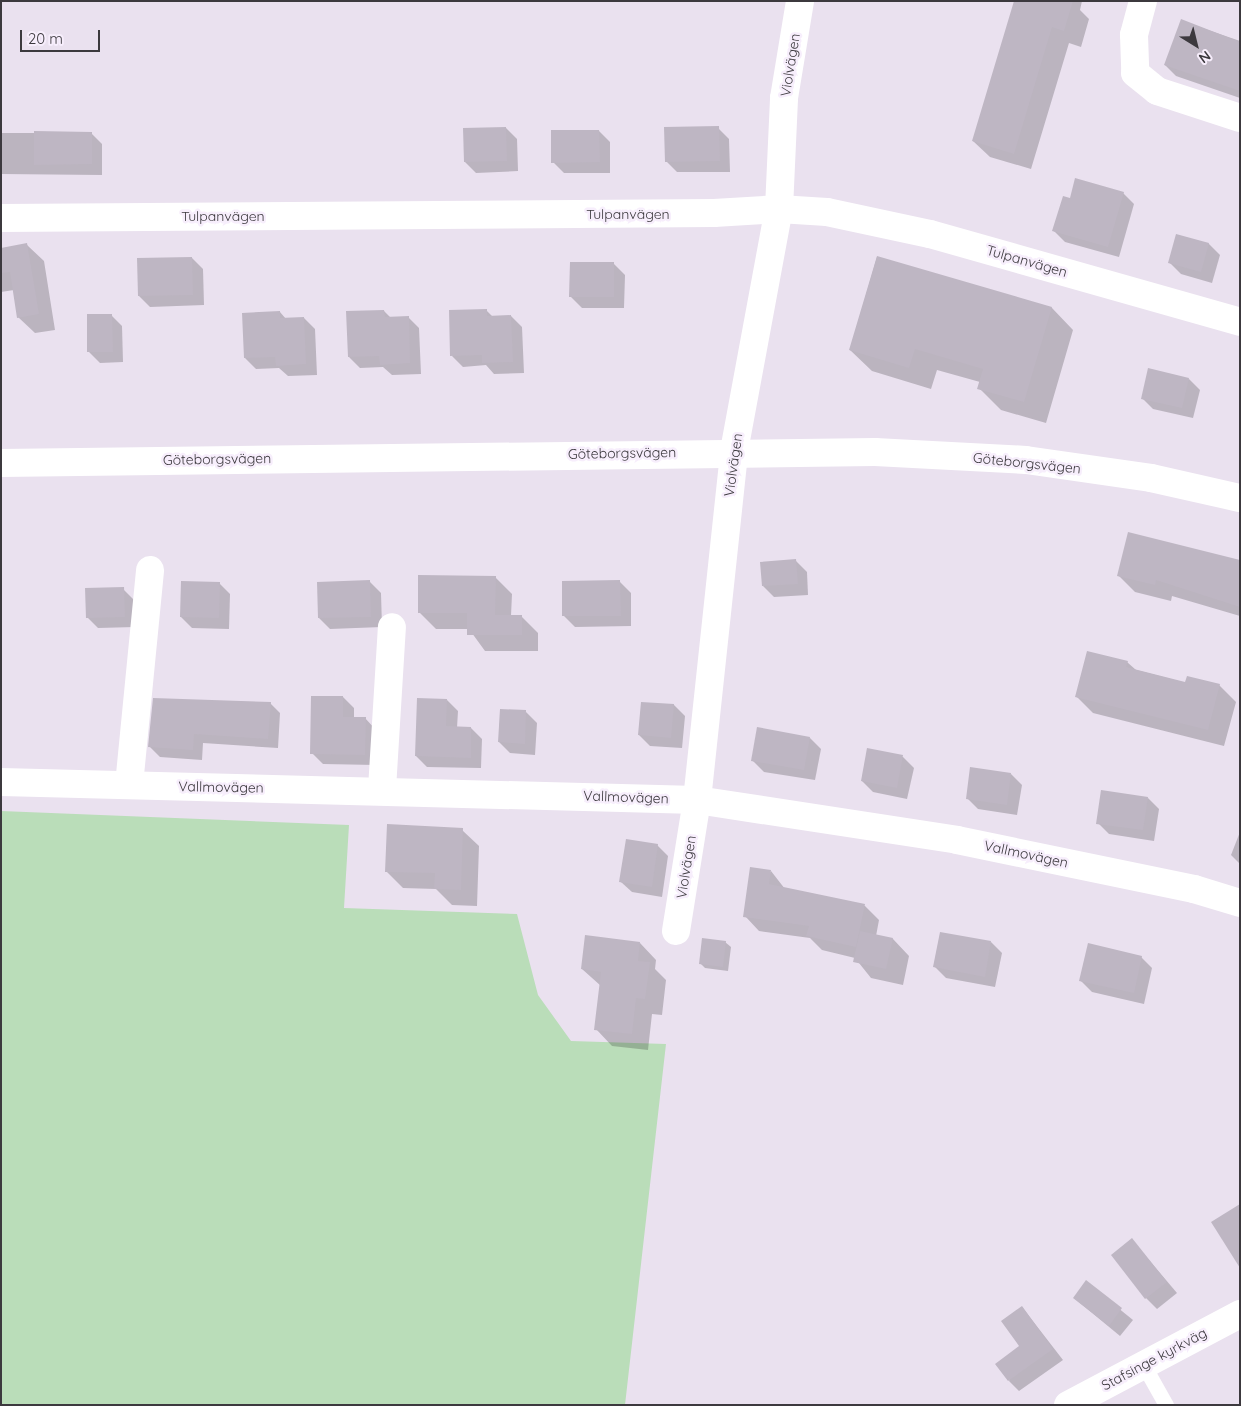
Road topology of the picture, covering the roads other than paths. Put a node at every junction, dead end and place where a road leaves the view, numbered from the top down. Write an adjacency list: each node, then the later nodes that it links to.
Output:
1 (800, 1): 4 (street, Violvägen)
2 (1143, 1): 3 (street)
3 (1240, 118)
4 (780, 208): 5 (street, Tulpanvägen); 6 (street, Tulpanvägen); 7 (street, Violvägen)
5 (1, 218)
6 (1240, 322)
7 (734, 451): 8 (street, Göteborgsvägen); 9 (street, Göteborgsvägen); 15 (street, Violvägen)
8 (1, 463)
9 (1240, 498)
10 (150, 570): 13 (street)
11 (392, 628): 14 (street)
12 (1, 782): 13 (street, Vallmovägen)
13 (130, 786): 14 (street, Vallmovägen)
14 (382, 789): 15 (street, Vallmovägen)
15 (697, 800): 16 (street, Vallmovägen); 17 (street, Violvägen)
16 (1240, 904)
17 (676, 931)
18 (1240, 1314): 19 (street, Stafsinge kyrkväg)
19 (1143, 1364): 20 (street, Stafsinge kyrkväg); 21 (lane)
20 (1068, 1405)
21 (1166, 1405)

